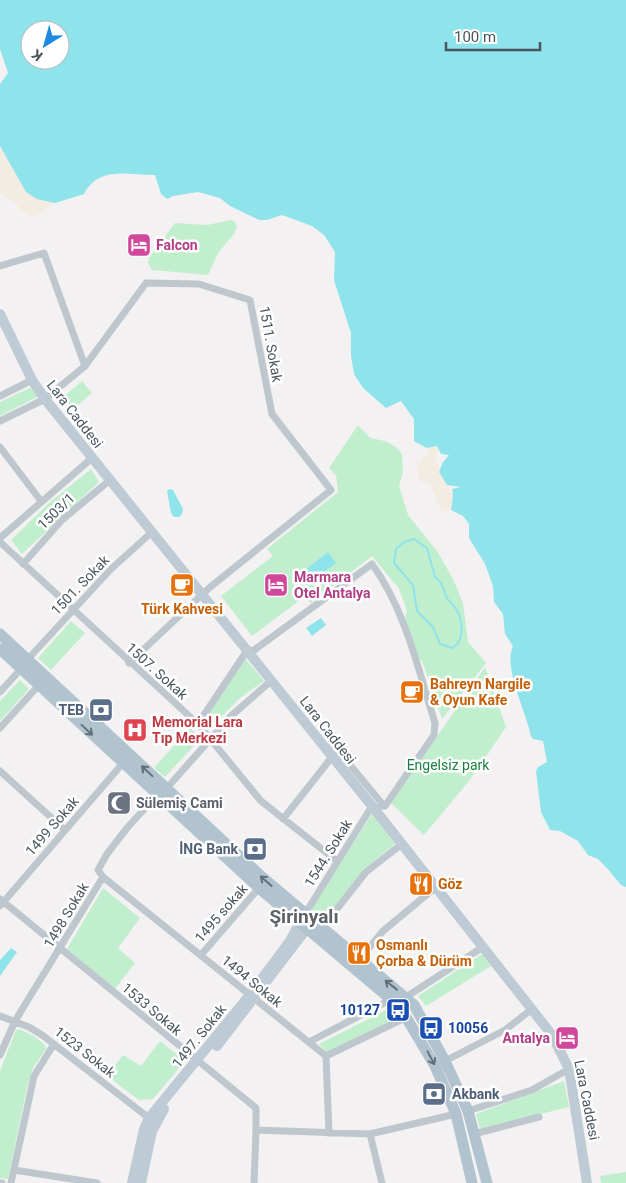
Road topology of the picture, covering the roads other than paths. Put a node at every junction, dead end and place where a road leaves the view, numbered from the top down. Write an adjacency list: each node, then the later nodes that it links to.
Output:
1 (0, 266): 3 (street)
2 (0, 314): 4 (street, Lara Caddesi)
3 (85, 366): 6 (street, 1511. Sokak); 16 (street, 1511. Sokak)
4 (32, 380): 5 (street); 6 (street, Lara Caddesi)
5 (0, 396)
6 (45, 399): 7 (street, 1511. Sokak); 9 (street, Lara Caddesi)
7 (0, 420)
8 (0, 447): 11 (street)
9 (92, 458): 10 (street, Lara Caddesi); 11 (street)
10 (110, 480): 12 (street, Lara Caddesi); 15 (street, 1503/1)
11 (42, 501): 13 (street)
12 (152, 532): 16 (street, Lara Caddesi); 17 (street, 1501. Sokak)
13 (0, 538)
14 (0, 542): 15 (street, 1507. Sokak)
15 (23, 564): 17 (street, 1507. Sokak)
16 (203, 594): 20 (street, Lara Caddesi); 21 (street)
17 (72, 610): 21 (street, 1507. Sokak); 22 (street, 1501. Sokak)
18 (0, 634): 22 (main road)
19 (0, 649): 22 (main road)
20 (249, 651): 23 (street, Lara Caddesi); 26 (street); 34 (street, 1544. Sokak)
21 (129, 662): 26 (street, 1507. Sokak)
22 (24, 664): 24 (main road); 25 (street, 1501. Sokak); 33 (main road, one-way to 22)
23 (272, 680): 28 (street); 30 (street, Lara Caddesi)
24 (39, 685): 27 (street); 31 (main road, one-way to 31)
25 (0, 692)
26 (198, 724): 28 (street, 1507. Sokak)
27 (0, 728)
28 (211, 738): 33 (street); 35 (street, 1507. Sokak)
29 (332, 743): 34 (street)
30 (332, 757): 34 (street, Lara Caddesi); 35 (street)
31 (123, 763): 33 (main road); 36 (street, 1499 Sokak)
32 (0, 771): 36 (street)
33 (162, 792): 39 (street, 1498 Sokak); 41 (main road); 43 (main road, one-way to 33)
34 (378, 808): 37 (street, Lara Caddesi); 38 (street, 1544. Sokak)
35 (283, 819): 38 (street, 1507. Sokak)
36 (65, 830): 42 (street, 1499 Sokak)
37 (402, 844): 40 (street, Lara Caddesi); 43 (street)
38 (337, 861): 43 (street, 1544. Sokak)
39 (103, 877): 45 (street, 1498 Sokak); 46 (street, 1494 Sokak)
40 (436, 887): 44 (street, Lara Caddesi); 47 (street)
41 (259, 888): 43 (main road); 46 (street, 1495 sokak)
42 (1, 902): 45 (street, 1533 Sokak)
43 (309, 923): 47 (main road); 49 (street, 1497. Sokak); 50 (main road)
44 (483, 947): 48 (street); 51 (street, Lara Caddesi)
45 (60, 949): 54 (street, 1498 Sokak); 60 (street, 1533 Sokak)
46 (201, 955): 49 (street, 1494 Sokak)
47 (359, 960): 48 (main road, one-way to 47)
48 (406, 997): 59 (main road)
49 (252, 998): 55 (street, 1494 Sokak); 60 (street, 1497. Sokak)
50 (392, 999): 53 (main road); 55 (street)
51 (532, 1009): 59 (street); 61 (street, Lara Caddesi)
52 (0, 1016): 54 (street, 1523 Sokak)
53 (407, 1017): 58 (street); 62 (main road, one-way to 62)
54 (15, 1021): 56 (street, 1523 Sokak); 57 (street, 1498 Sokak)
55 (309, 1042): 58 (street, 1494 Sokak)
56 (54, 1044): 64 (street, 1523 Sokak); 69 (street)
57 (0, 1055)
58 (326, 1056): 66 (street)
59 (445, 1060): 62 (main road)
60 (199, 1064): 64 (street, 1497. Sokak); 65 (street, 1533 Sokak); 73 (street, 1497. Sokak)
61 (570, 1069): 62 (street); 78 (street, Lara Caddesi)
62 (462, 1113): 67 (street); 68 (main road); 76 (main road)
63 (539, 1117): 68 (street)
64 (149, 1118): 72 (street, 1497. Sokak)
65 (256, 1130): 66 (street); 74 (street)
66 (329, 1133): 67 (street)
67 (370, 1134): 75 (street)
68 (474, 1134): 77 (main road)
69 (14, 1170): 70 (street); 71 (street)
70 (11, 1183)
71 (97, 1183)
72 (132, 1183)
73 (140, 1183)
74 (254, 1183)
75 (382, 1183)
76 (472, 1183)
77 (487, 1183)
78 (587, 1183)

